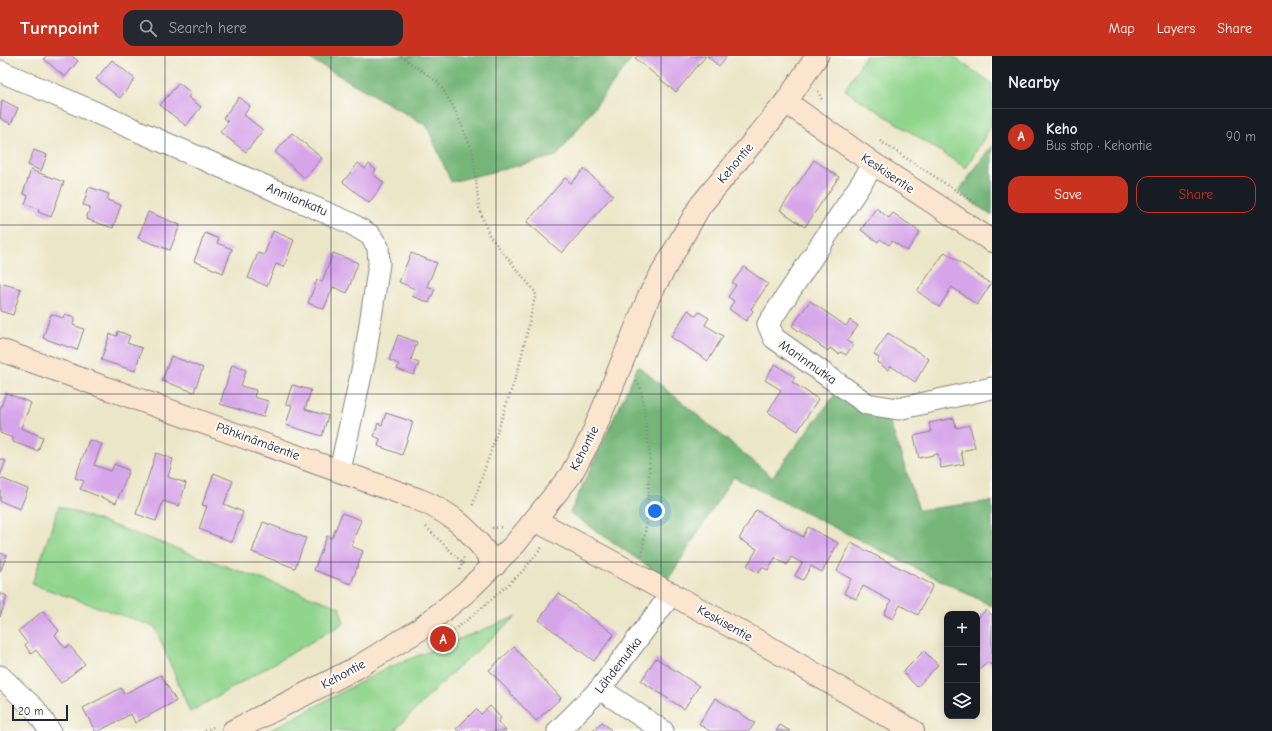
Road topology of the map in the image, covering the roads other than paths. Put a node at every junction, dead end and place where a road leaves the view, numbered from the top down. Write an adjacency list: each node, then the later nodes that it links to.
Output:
1 (812, 64): 3 (street, Kehontie)
2 (0, 70): 8 (street, Annilankatu)
3 (786, 102): 4 (street, Keskisentie); 9 (street, Kehontie)
4 (874, 164): 5 (street, Keskisentie); 7 (street, Marinmutka)
5 (992, 241)
6 (0, 350): 8 (street, Pähkinämäentie)
7 (992, 388)
8 (340, 470): 10 (street, Pähkinämäentie)
9 (535, 520): 10 (street, Kehontie); 11 (street, Keskisentie)
10 (495, 565): 14 (street, Kehontie)
11 (672, 593): 13 (street, Lähdemutka); 18 (street, Keskisentie)
12 (0, 676): 15 (street)
13 (600, 689): 16 (street, Lähdemutka); 17 (street)
14 (226, 727)
15 (50, 731)
16 (558, 731)
17 (663, 731)
18 (913, 731)

